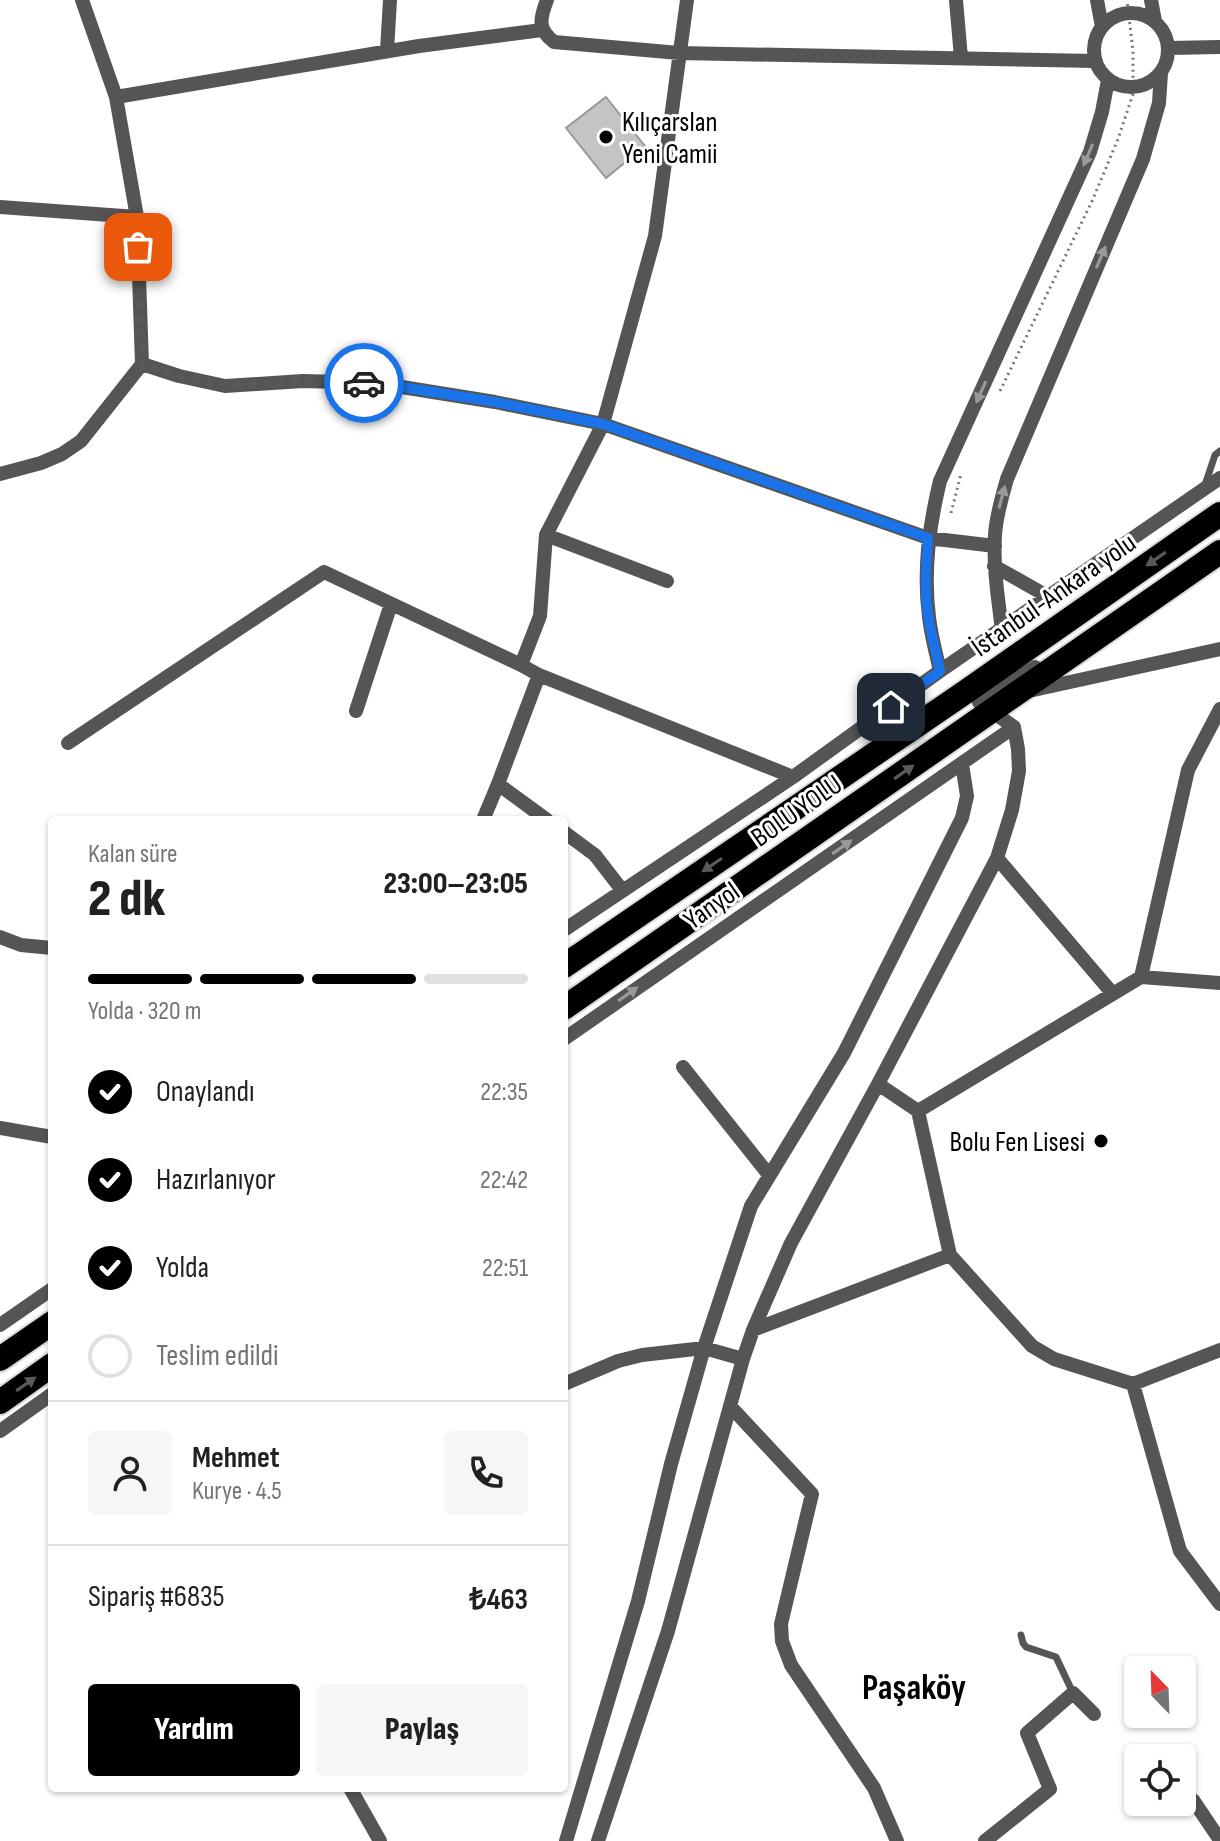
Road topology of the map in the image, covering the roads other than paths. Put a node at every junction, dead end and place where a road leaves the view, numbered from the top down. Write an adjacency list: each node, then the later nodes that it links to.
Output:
1 (82, 0): 19 (street)
2 (390, 0): 13 (street)
3 (547, 0): 10 (street)
4 (687, 0): 14 (street)
5 (956, 0): 15 (street)
6 (1097, 0): 9 (street)
7 (1151, 0): 8 (street)
8 (1155, 21): 9 (street); 12 (street)
9 (1102, 27): 16 (street)
10 (542, 30): 13 (street); 14 (street)
11 (1220, 47): 12 (street)
12 (1169, 48): 17 (street)
13 (387, 51): 19 (street)
14 (679, 53): 15 (street); 23 (street)
15 (961, 58): 16 (street)
16 (1095, 61): 18 (street)
17 (1161, 73): 18 (street); 31 (street, one-way to 17)
18 (1108, 80): 30 (street, one-way to 30)
19 (116, 97): 21 (street)
20 (0, 207): 21 (street)
21 (137, 217): 22 (street)
22 (142, 364): 23 (street); 25 (street)
23 (603, 424): 29 (street); 30 (street)
24 (1220, 451): 27 (lane)
25 (0, 474)
26 (1220, 478): 27 (street)
27 (1203, 490): 35 (street)
28 (1220, 514): 58 (highway, İstanbul-Ankara yolu, one-way to 58)
29 (546, 535): 34 (street); 39 (street)
30 (928, 538): 31 (street); 40 (street)
31 (995, 546): 33 (street)
32 (1220, 552): 42 (street); 62 (highway, BOLU YOLU, one-way to 32)
33 (994, 566): 35 (street); 37 (street)
34 (667, 581)
35 (1049, 597): 37 (street)
36 (391, 604): 39 (street); 44 (street); 46 (street)
37 (1002, 630): 40 (street)
38 (1220, 649): 42 (street)
39 (521, 665): 41 (street)
40 (940, 671): 48 (street)
41 (539, 675): 48 (street); 49 (street)
42 (979, 702): 45 (street)
43 (1220, 709): 59 (street)
44 (356, 711)
45 (1014, 727): 47 (street, Yanyol); 53 (street)
46 (68, 743)
47 (962, 764): 63 (street, Yanyol, one-way to 47); 69 (street)
48 (793, 777): 54 (street)
49 (498, 784): 50 (street); 51 (street)
50 (485, 816)
51 (542, 816)
52 (568, 835): 54 (street)
53 (997, 858): 61 (street); 65 (street)
54 (622, 890): 55 (street)
55 (568, 927)
56 (0, 937): 57 (street)
57 (48, 948)
58 (568, 963)
59 (1141, 977): 60 (street); 61 (street)
60 (1220, 983)
61 (1113, 994): 66 (street)
62 (568, 1005)
63 (568, 1036)
64 (683, 1067): 69 (street)
65 (878, 1084): 66 (street); 74 (street)
66 (918, 1111): 70 (street)
67 (0, 1128): 68 (street)
68 (48, 1136)
69 (769, 1175): 75 (street)
70 (950, 1255): 74 (street); 81 (street)
71 (48, 1292): 72 (street)
72 (0, 1325)
73 (48, 1326): 77 (highway)
74 (753, 1330): 78 (street)
75 (704, 1348): 78 (street); 80 (street); 94 (street)
76 (1220, 1350): 81 (street)
77 (0, 1359)
78 (743, 1359): 84 (street)
79 (48, 1368): 83 (highway, one-way to 79)
80 (568, 1382)
81 (1133, 1384): 86 (street)
82 (48, 1397): 85 (street)
83 (0, 1402)
84 (730, 1406): 95 (street); 96 (street)
85 (0, 1431)
86 (1220, 1604)
87 (1021, 1635): 88 (lane)
88 (1073, 1693): 89 (street); 97 (street)
89 (1094, 1714)
90 (352, 1792): 93 (street)
91 (1196, 1804): 92 (street)
92 (1220, 1840)
93 (380, 1841)
94 (566, 1841)
95 (598, 1841)
96 (897, 1841)
97 (985, 1841)

